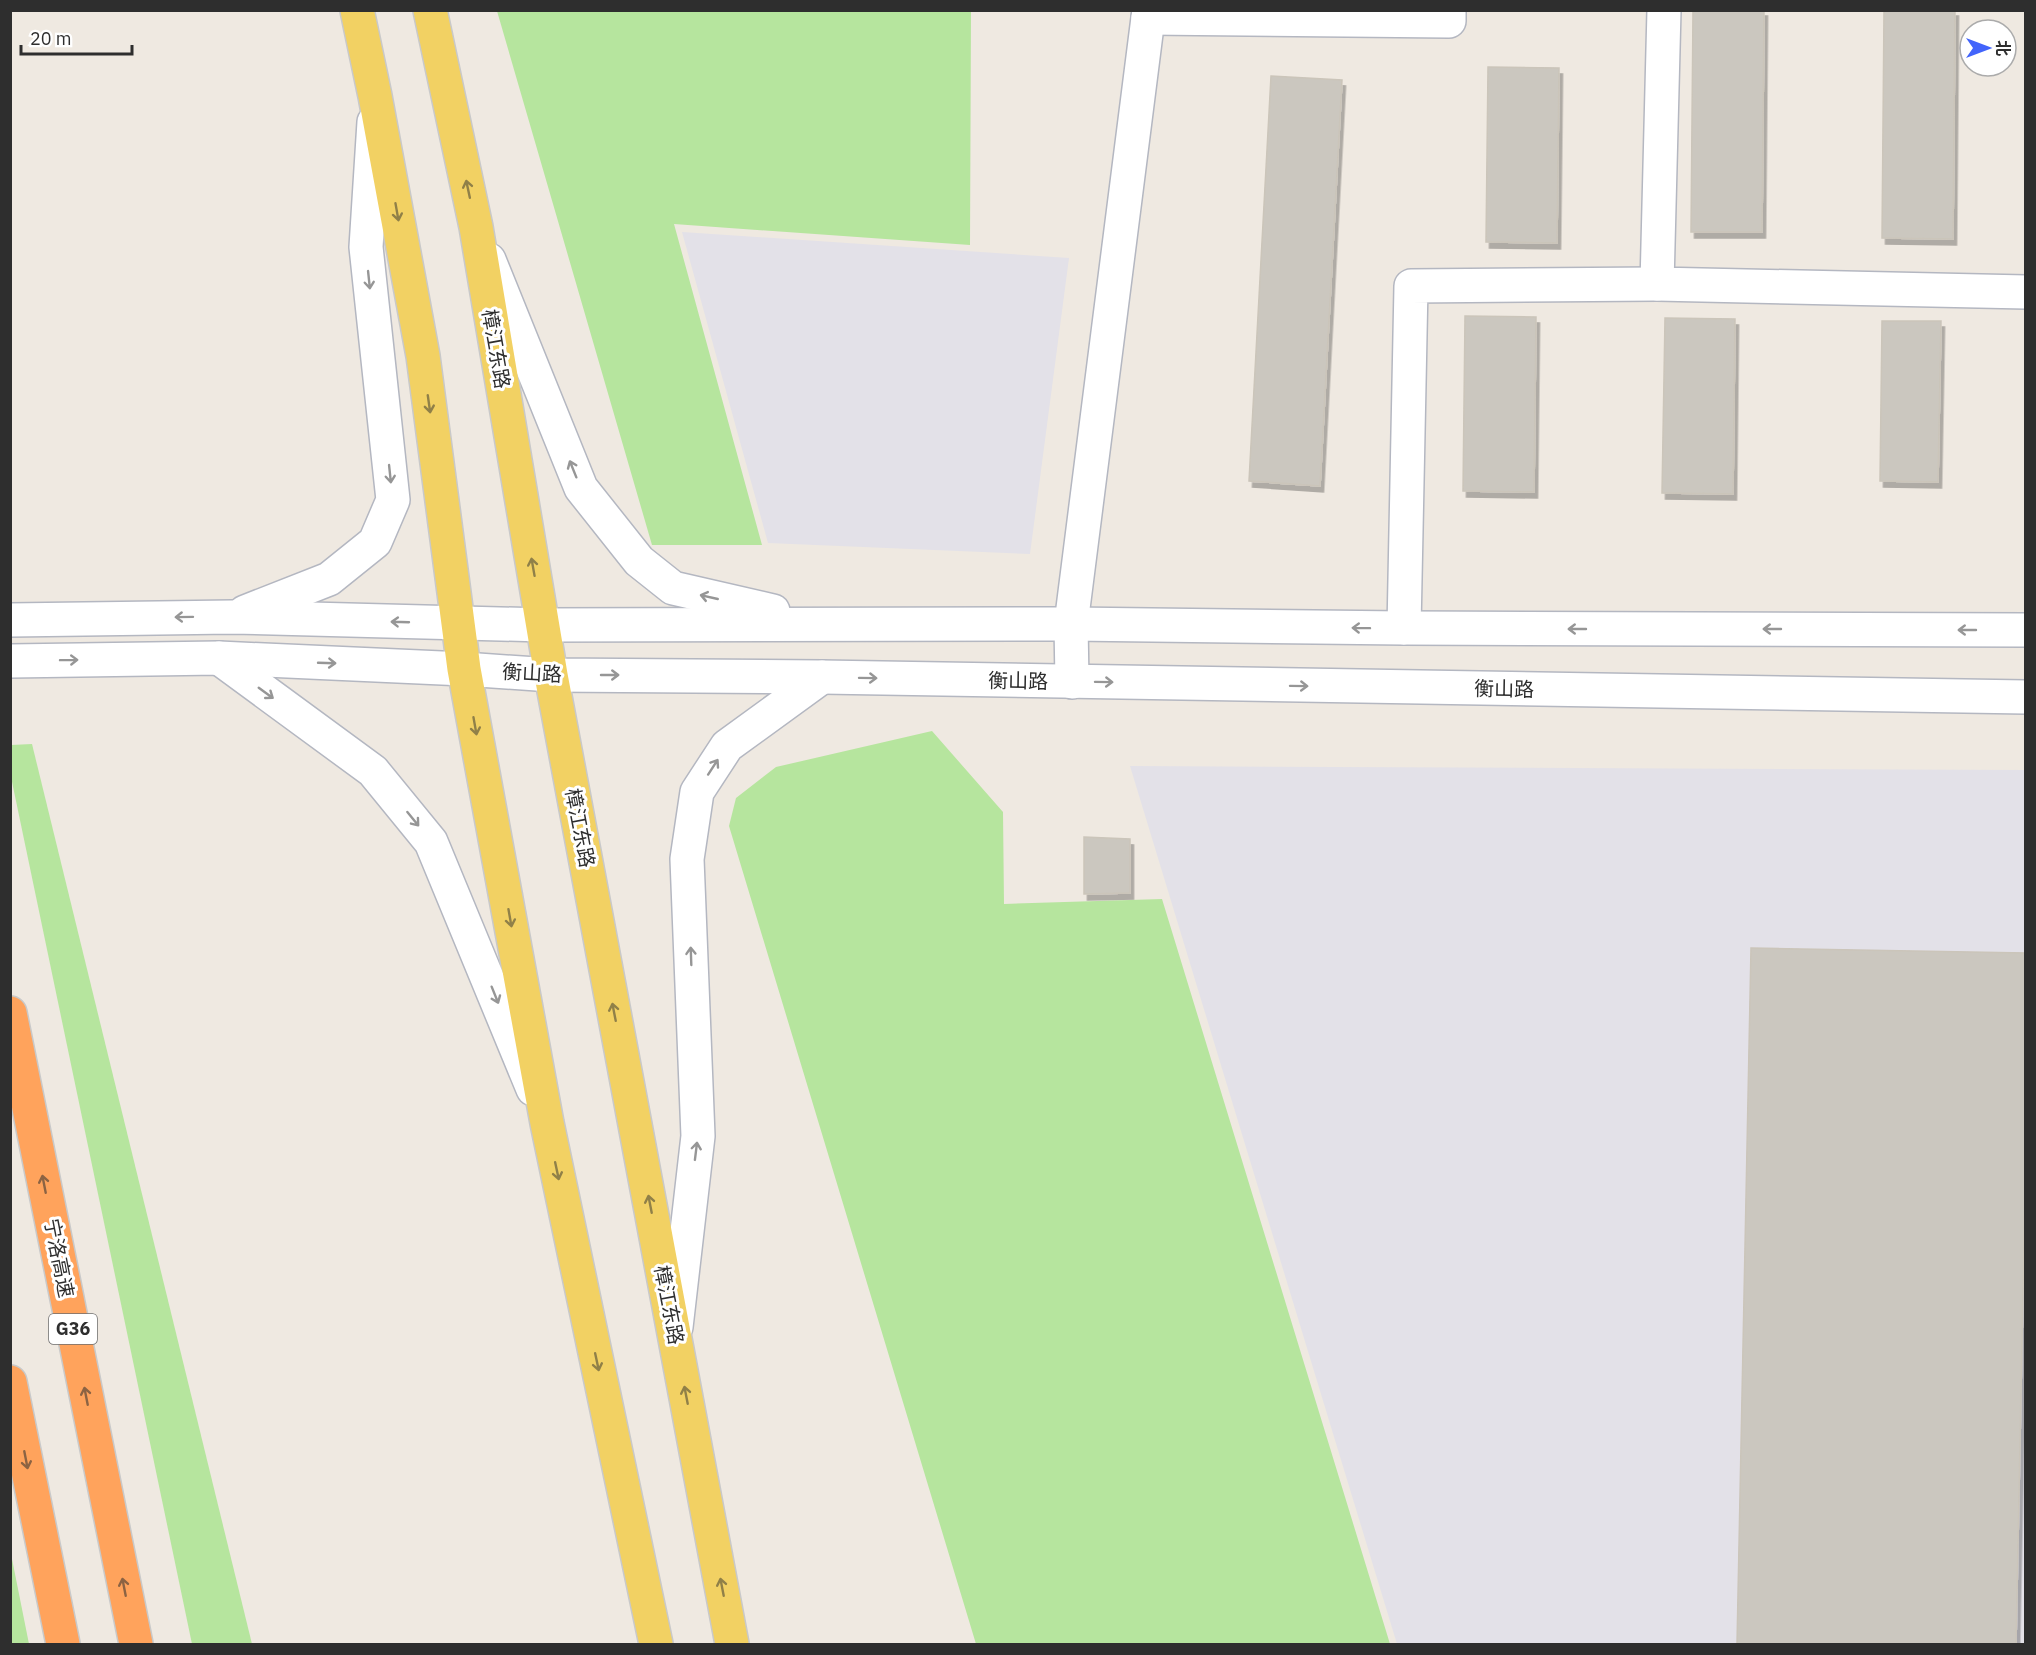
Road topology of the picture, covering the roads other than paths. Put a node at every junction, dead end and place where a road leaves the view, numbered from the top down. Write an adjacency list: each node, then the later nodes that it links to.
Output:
1 (357, 10): 6 (main road)
2 (430, 10): 7 (main road, 樟江东路, one-way to 2)
3 (1449, 10): 5 (street)
4 (1664, 10): 8 (street)
5 (1148, 14): 14 (street)
6 (375, 96): 10 (street, one-way to 10); 12 (main road, one-way to 12)
7 (476, 227): 13 (street, one-way to 7); 15 (main road, 樟江东路, one-way to 7)
8 (1657, 284): 9 (street); 16 (street)
9 (2025, 292)
10 (232, 617): 11 (street, one-way to 11); 12 (street, one-way to 10)
11 (10, 620)
12 (458, 624): 15 (street); 20 (main road)
13 (828, 624): 14 (street); 15 (street)
14 (1071, 624): 16 (street, one-way to 14); 23 (street)
15 (543, 625): 21 (main road, 樟江东路)
16 (1404, 628): 17 (street, one-way to 16)
17 (2025, 630)
18 (219, 658): 19 (street, 衡山路, one-way to 18); 20 (street, 衡山路, one-way to 20); 26 (street, one-way to 26)
19 (10, 661)
20 (464, 669): 21 (street, 衡山路); 26 (main road, one-way to 26)
21 (551, 675): 22 (street, 衡山路, one-way to 22); 27 (main road, 樟江东路, one-way to 21)
22 (822, 677): 23 (street, 衡山路, one-way to 23); 27 (street, one-way to 22)
23 (1072, 682): 24 (street, 衡山路, one-way to 24)
24 (2025, 697)
25 (10, 1013): 30 (highway, 宁洛高速 / G36, one-way to 25)
26 (547, 1123): 31 (main road, one-way to 31)
27 (675, 1335): 32 (main road, 樟江东路, one-way to 27)
28 (10, 1382): 29 (highway, one-way to 29)
29 (63, 1644)
30 (136, 1644)
31 (656, 1644)
32 (732, 1644)

